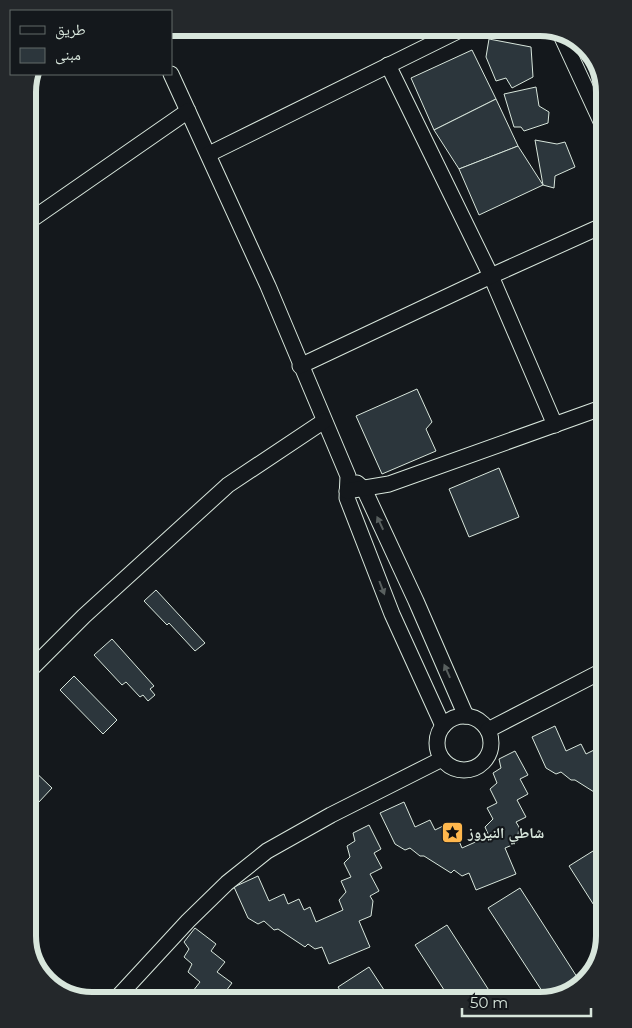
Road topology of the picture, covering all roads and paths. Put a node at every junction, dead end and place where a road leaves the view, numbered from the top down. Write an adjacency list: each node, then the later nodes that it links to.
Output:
1 (448, 36): 3 (street)
2 (564, 42): 6 (street)
3 (388, 65): 7 (street); 10 (street)
4 (171, 75): 5 (street)
5 (188, 111): 7 (street); 8 (street)
6 (596, 111)
7 (209, 154): 11 (street)
8 (36, 216)
9 (596, 229): 10 (street)
10 (492, 276): 11 (street); 14 (street)
11 (300, 366): 13 (street)
12 (596, 410): 14 (street)
13 (324, 421): 15 (street); 19 (street)
14 (555, 425): 16 (street)
15 (348, 484): 16 (street); 18 (street)
16 (364, 489): 17 (street, one-way to 16)
17 (390, 544): 18 (street); 21 (street, one-way to 17)
18 (369, 554): 22 (street, one-way to 22)
19 (36, 664)
20 (596, 674): 23 (street)
21 (466, 716): 22 (street); 23 (street)
22 (443, 726): 24 (street)
23 (488, 730): 24 (street)
24 (442, 759): 25 (street)
25 (122, 992)

